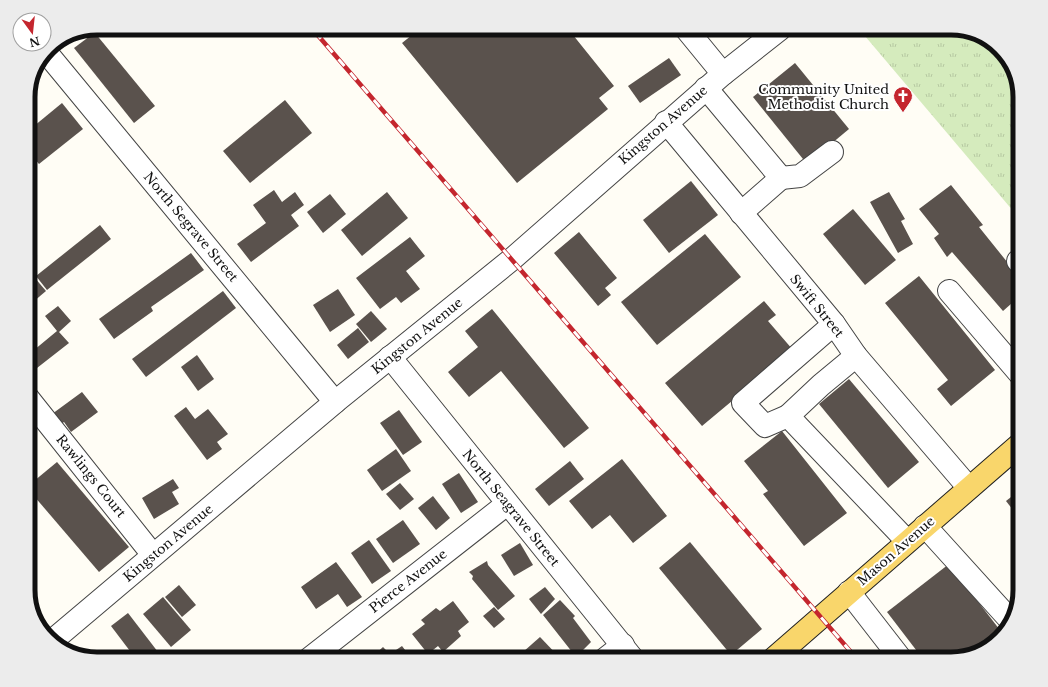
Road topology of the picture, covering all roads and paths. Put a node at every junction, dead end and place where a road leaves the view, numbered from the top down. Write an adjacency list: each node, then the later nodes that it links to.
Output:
1 (691, 35): 4 (street)
2 (772, 35): 4 (street, Kingston Avenue)
3 (50, 57): 15 (street, North Segrave Street)
4 (723, 74): 5 (street, Kingston Avenue)
5 (706, 88): 6 (street, Kingston Avenue); 8 (street)
6 (666, 122): 9 (street, Swift Street); 13 (street, Kingston Avenue)
7 (832, 152): 8 (street)
8 (781, 178): 9 (street)
9 (741, 213): 11 (street, Swift Street)
10 (949, 291): 14 (street)
11 (834, 324): 12 (street, Swift Street); 17 (street)
12 (856, 356): 17 (street); 19 (street, Swift Street)
13 (390, 357): 15 (street, Kingston Avenue); 20 (street, North Seagrave Street)
14 (1013, 359)
15 (335, 402): 23 (street, Kingston Avenue)
16 (35, 407): 23 (street, Rawlings Court)
17 (788, 416): 22 (street)
18 (1013, 450): 19 (main road, Mason Avenue)
19 (969, 488): 21 (main road, Mason Avenue)
20 (507, 504): 27 (street, Pierce Avenue); 28 (street, North Seagrave Street)
21 (925, 526): 22 (main road, Mason Avenue); 25 (street)
22 (908, 542): 24 (main road, Mason Avenue)
23 (153, 555): 26 (street, Kingston Avenue)
24 (849, 592): 29 (main road, Mason Avenue); 30 (street)
25 (1007, 617)
26 (57, 637)
27 (319, 652)
28 (628, 652)
29 (781, 652)
30 (896, 652)

